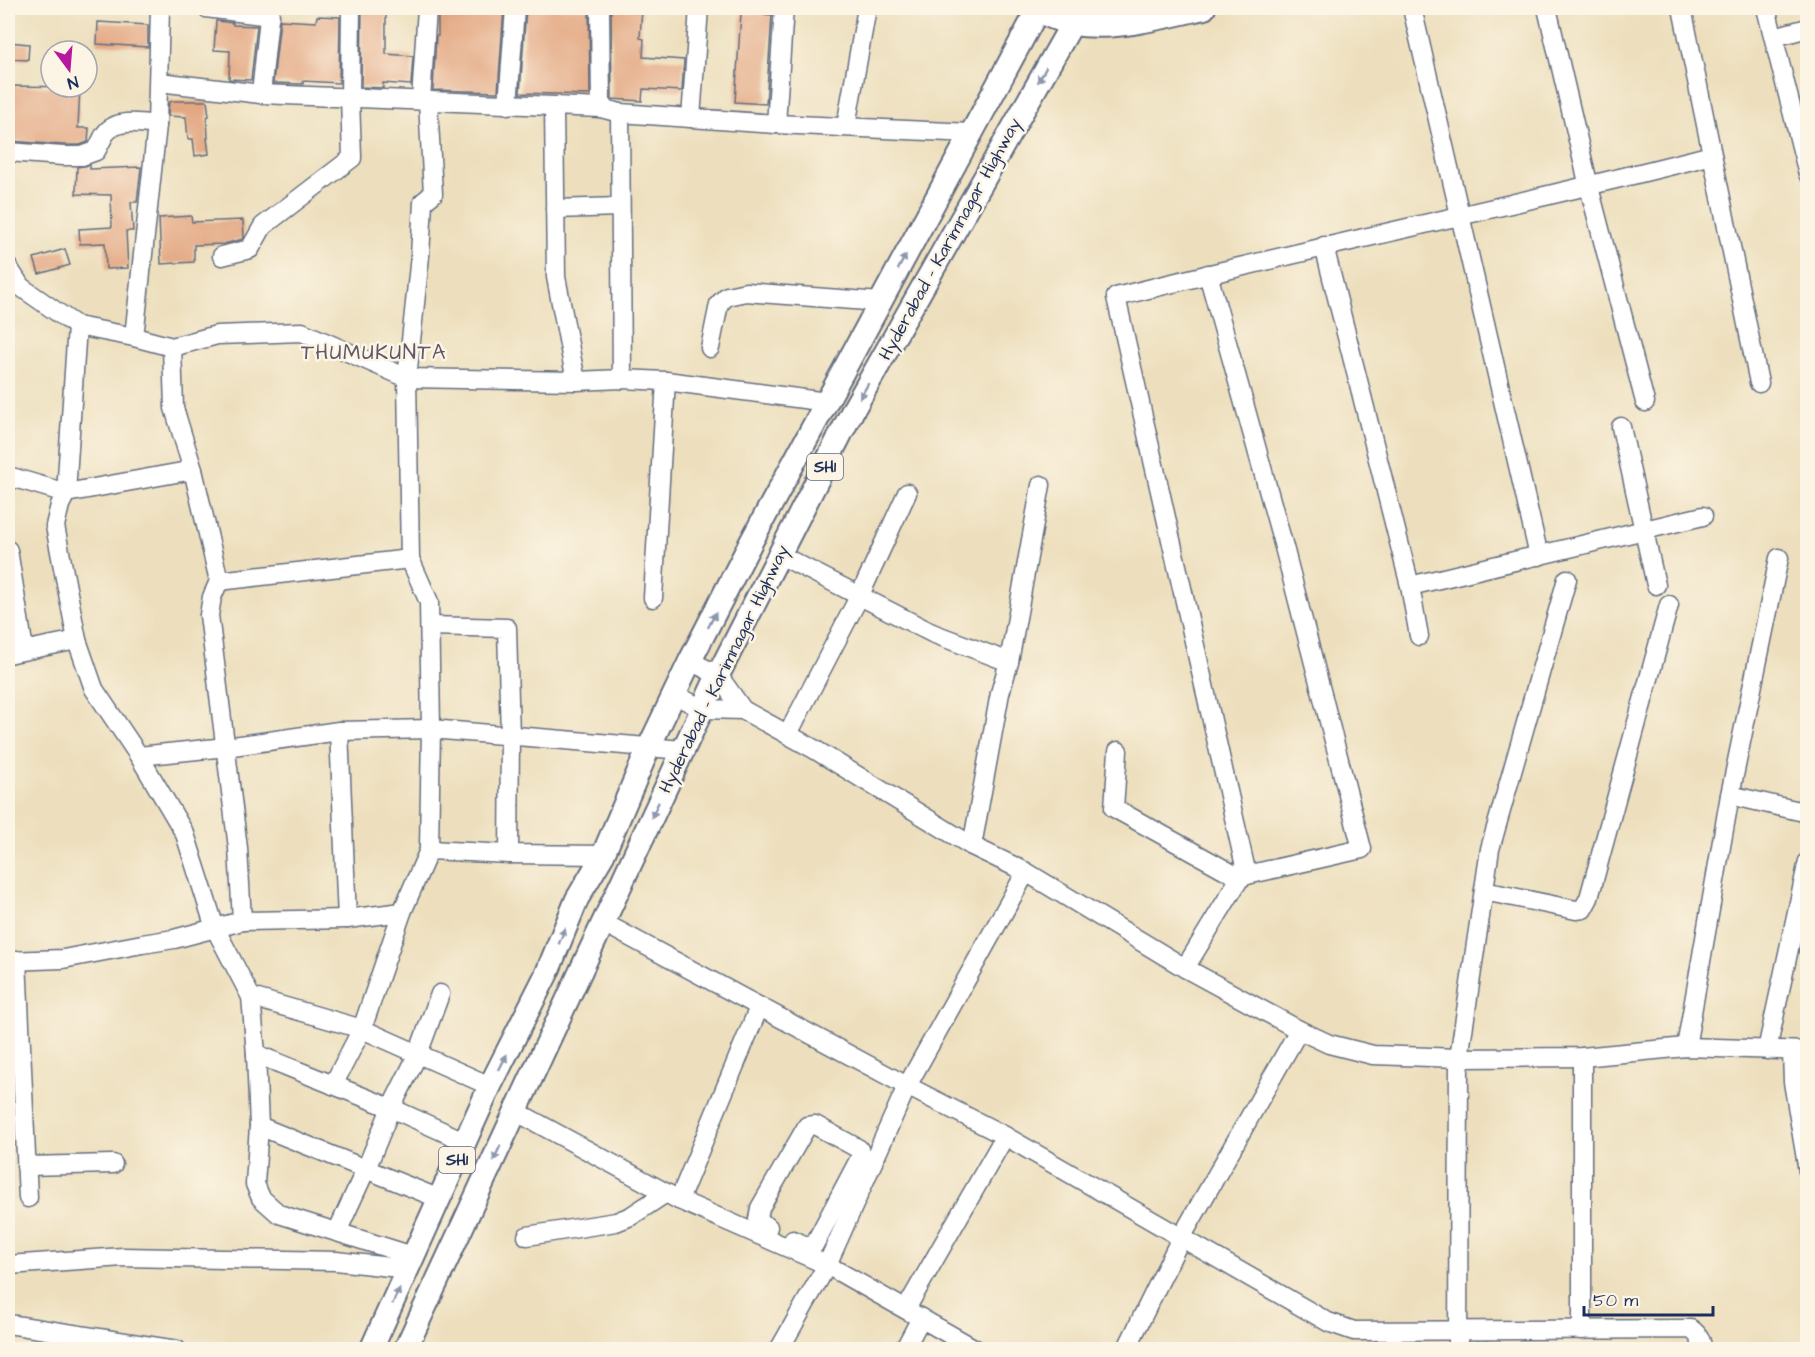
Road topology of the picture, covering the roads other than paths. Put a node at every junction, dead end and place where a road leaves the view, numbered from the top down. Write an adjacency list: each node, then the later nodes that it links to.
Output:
1 (160, 8): 20 (street)
2 (207, 8): 16 (street)
3 (351, 8): 22 (street)
4 (427, 8): 23 (street)
5 (515, 8): 24 (street)
6 (600, 8): 26 (street)
7 (699, 8): 28 (street)
8 (784, 8): 29 (street)
9 (867, 8): 31 (street)
10 (1201, 8): 17 (main road)
11 (1412, 8): 39 (street)
12 (1547, 8): 36 (street)
13 (1682, 8): 34 (street)
14 (1766, 8): 19 (street)
15 (1038, 9): 17 (main road); 32 (main road, Hyderabad - Karimnagar Highway / SH1)
16 (270, 12): 21 (street)
17 (1076, 16): 66 (main road, Hyderabad - Karimnagar Highway / SH1, one-way to 66)
18 (1808, 28): 19 (street)
19 (1774, 37): 35 (street)
20 (159, 82): 21 (street); 30 (street)
21 (261, 94): 22 (street)
22 (350, 98): 23 (street); 41 (street)
23 (424, 101): 24 (street); 50 (street)
24 (508, 105): 25 (street)
25 (554, 106): 26 (street); 38 (street)
26 (601, 108): 27 (street)
27 (620, 113): 28 (street); 37 (street)
28 (691, 118): 29 (street)
29 (776, 124): 31 (street)
30 (157, 125): 33 (street); 47 (street)
31 (846, 126): 32 (street)
32 (970, 134): 45 (main road, Hyderabad - Karimnagar Highway / SH1, one-way to 32)
33 (8, 152)
34 (1712, 154): 36 (street); 54 (street)
35 (1808, 174)
36 (1589, 187): 39 (street); 56 (street)
37 (620, 207): 38 (street); 51 (street)
38 (555, 209): 52 (street)
39 (1460, 215): 40 (street); 67 (street)
40 (1324, 246): 43 (street); 73 (street)
41 (222, 256)
42 (8, 267): 44 (street)
43 (1208, 274): 104 (street); 104 (street)
44 (14, 290): 46 (street)
45 (881, 302): 49 (street); 55 (main road, Hyderabad - Karimnagar Highway / SH1)
46 (77, 326): 47 (street); 61 (street)
47 (134, 337): 48 (street)
48 (172, 347): 50 (street); 58 (street)
49 (710, 348)
50 (407, 378): 52 (street); 69 (street)
51 (622, 379): 52 (street); 53 (street)
52 (576, 381)
53 (666, 381): 55 (street); 75 (street)
54 (1759, 383)
55 (827, 402): 81 (main road, Hyderabad - Karimnagar Highway / SH1, one-way to 55)
56 (1645, 402)
57 (1621, 427): 64 (street)
58 (193, 470): 61 (street); 71 (street)
59 (8, 476): 61 (street)
60 (1041, 485): 82 (street)
61 (66, 493): 79 (street)
62 (907, 493): 74 (street)
63 (1703, 516): 64 (street)
64 (1643, 531): 67 (street); 72 (street)
65 (8, 550): 80 (street)
66 (780, 555): 74 (street); 83 (main road, Hyderabad - Karimnagar Highway / SH1)
67 (1539, 555): 73 (street)
68 (1779, 558): 96 (street)
69 (410, 559): 71 (street); 77 (street)
70 (1567, 579): 105 (street)
71 (219, 581): 91 (street)
72 (1656, 585)
73 (1410, 586): 78 (street)
74 (860, 595): 82 (street); 89 (street)
75 (653, 598)
76 (1669, 605): 105 (street)
77 (430, 626): 87 (street); 90 (street)
78 (1419, 636)
79 (77, 640): 80 (street); 95 (street)
80 (16, 652)
81 (690, 661): 83 (street); 84 (main road, Hyderabad - Karimnagar Highway / SH1)
82 (1009, 662): 98 (street)
83 (718, 675): 85 (main road, Hyderabad - Karimnagar Highway / SH1); 86 (street)
84 (674, 694): 85 (street); 92 (main road, Hyderabad - Karimnagar Highway / SH1)
85 (702, 710): 86 (street); 93 (main road, Hyderabad - Karimnagar Highway / SH1)
86 (743, 710): 89 (street)
87 (431, 729): 88 (street); 90 (street); 99 (street)
88 (339, 731): 91 (street); 107 (street)
89 (788, 734): 98 (street)
90 (510, 737): 92 (street); 100 (street)
91 (226, 747): 95 (street); 108 (street)
92 (649, 747): 93 (street); 101 (main road, Hyderabad - Karimnagar Highway / SH1)
93 (683, 750): 109 (main road, Hyderabad - Karimnagar Highway / SH1, one-way to 109)
94 (1118, 752): 104 (street)
95 (138, 756): 110 (street)
96 (1730, 795): 97 (street); 118 (street)
97 (1808, 813)
98 (972, 846): 103 (street)
99 (429, 850): 100 (street); 106 (street)
100 (508, 854): 101 (street)
101 (603, 855): 126 (main road, Hyderabad - Karimnagar Highway / SH1, one-way to 101)
102 (1808, 861): 119 (street)
103 (1026, 872): 112 (street); 127 (street)
104 (1244, 876): 112 (street)
105 (1484, 891): 124 (street)
106 (402, 912): 107 (street); 116 (street)
107 (347, 919): 108 (street)
108 (242, 921): 110 (street)
109 (602, 922): 115 (street); 129 (main road, Hyderabad - Karimnagar Highway / SH1)
110 (215, 928): 111 (street); 114 (street)
111 (12, 960): 134 (street)
112 (1185, 968): 117 (street)
113 (440, 994): 122 (street)
114 (251, 997): 116 (street); 121 (street)
115 (759, 1007): 127 (street); 137 (street)
116 (362, 1029): 122 (street); 125 (street)
117 (1299, 1030): 124 (street); 143 (street)
118 (1686, 1047): 119 (street); 123 (street)
119 (1767, 1050): 120 (street)
120 (1800, 1051): 136 (street)
121 (256, 1054): 125 (street); 130 (street)
122 (418, 1054): 126 (street); 128 (street)
123 (1582, 1057): 124 (street); 151 (street)
124 (1458, 1058): 150 (street)
125 (333, 1085): 128 (street)
126 (490, 1086): 132 (main road, Hyderabad - Karimnagar Highway / SH1)
127 (907, 1086): 131 (street); 147 (street)
128 (391, 1108): 132 (street); 135 (street)
129 (517, 1112): 137 (street); 154 (main road, Hyderabad - Karimnagar Highway / SH1, one-way to 154)
130 (259, 1126): 135 (street); 140 (street)
131 (1005, 1136): 143 (street); 148 (street)
132 (466, 1142): 139 (main road, Hyderabad - Karimnagar Highway / SH1)
133 (113, 1164): 134 (street)
134 (26, 1166): 138 (street)
135 (366, 1169): 139 (street); 140 (street)
136 (1808, 1171)
137 (673, 1196): 141 (street); 142 (street)
138 (28, 1198)
139 (440, 1199): 145 (main road, Hyderabad - Karimnagar Highway / SH1)
140 (337, 1232): 145 (street)
141 (527, 1236)
142 (764, 1237): 144 (street); 144 (street)
143 (1181, 1238): 150 (street); 158 (street)
144 (785, 1247): 147 (street)
145 (410, 1263): 146 (street); 153 (main road, Hyderabad - Karimnagar Highway / SH1, one-way to 145)
146 (8, 1265)
147 (827, 1265): 148 (street); 155 (street)
148 (913, 1314): 156 (street); 157 (street)
149 (8, 1324): 152 (street)
150 (1458, 1330): 151 (street); 159 (street)
151 (1582, 1330): 160 (street)
152 (177, 1350)
153 (371, 1350)
154 (405, 1350)
155 (779, 1350)
156 (904, 1350)
157 (977, 1350)
158 (1126, 1350)
159 (1458, 1350)
160 (1702, 1350)

